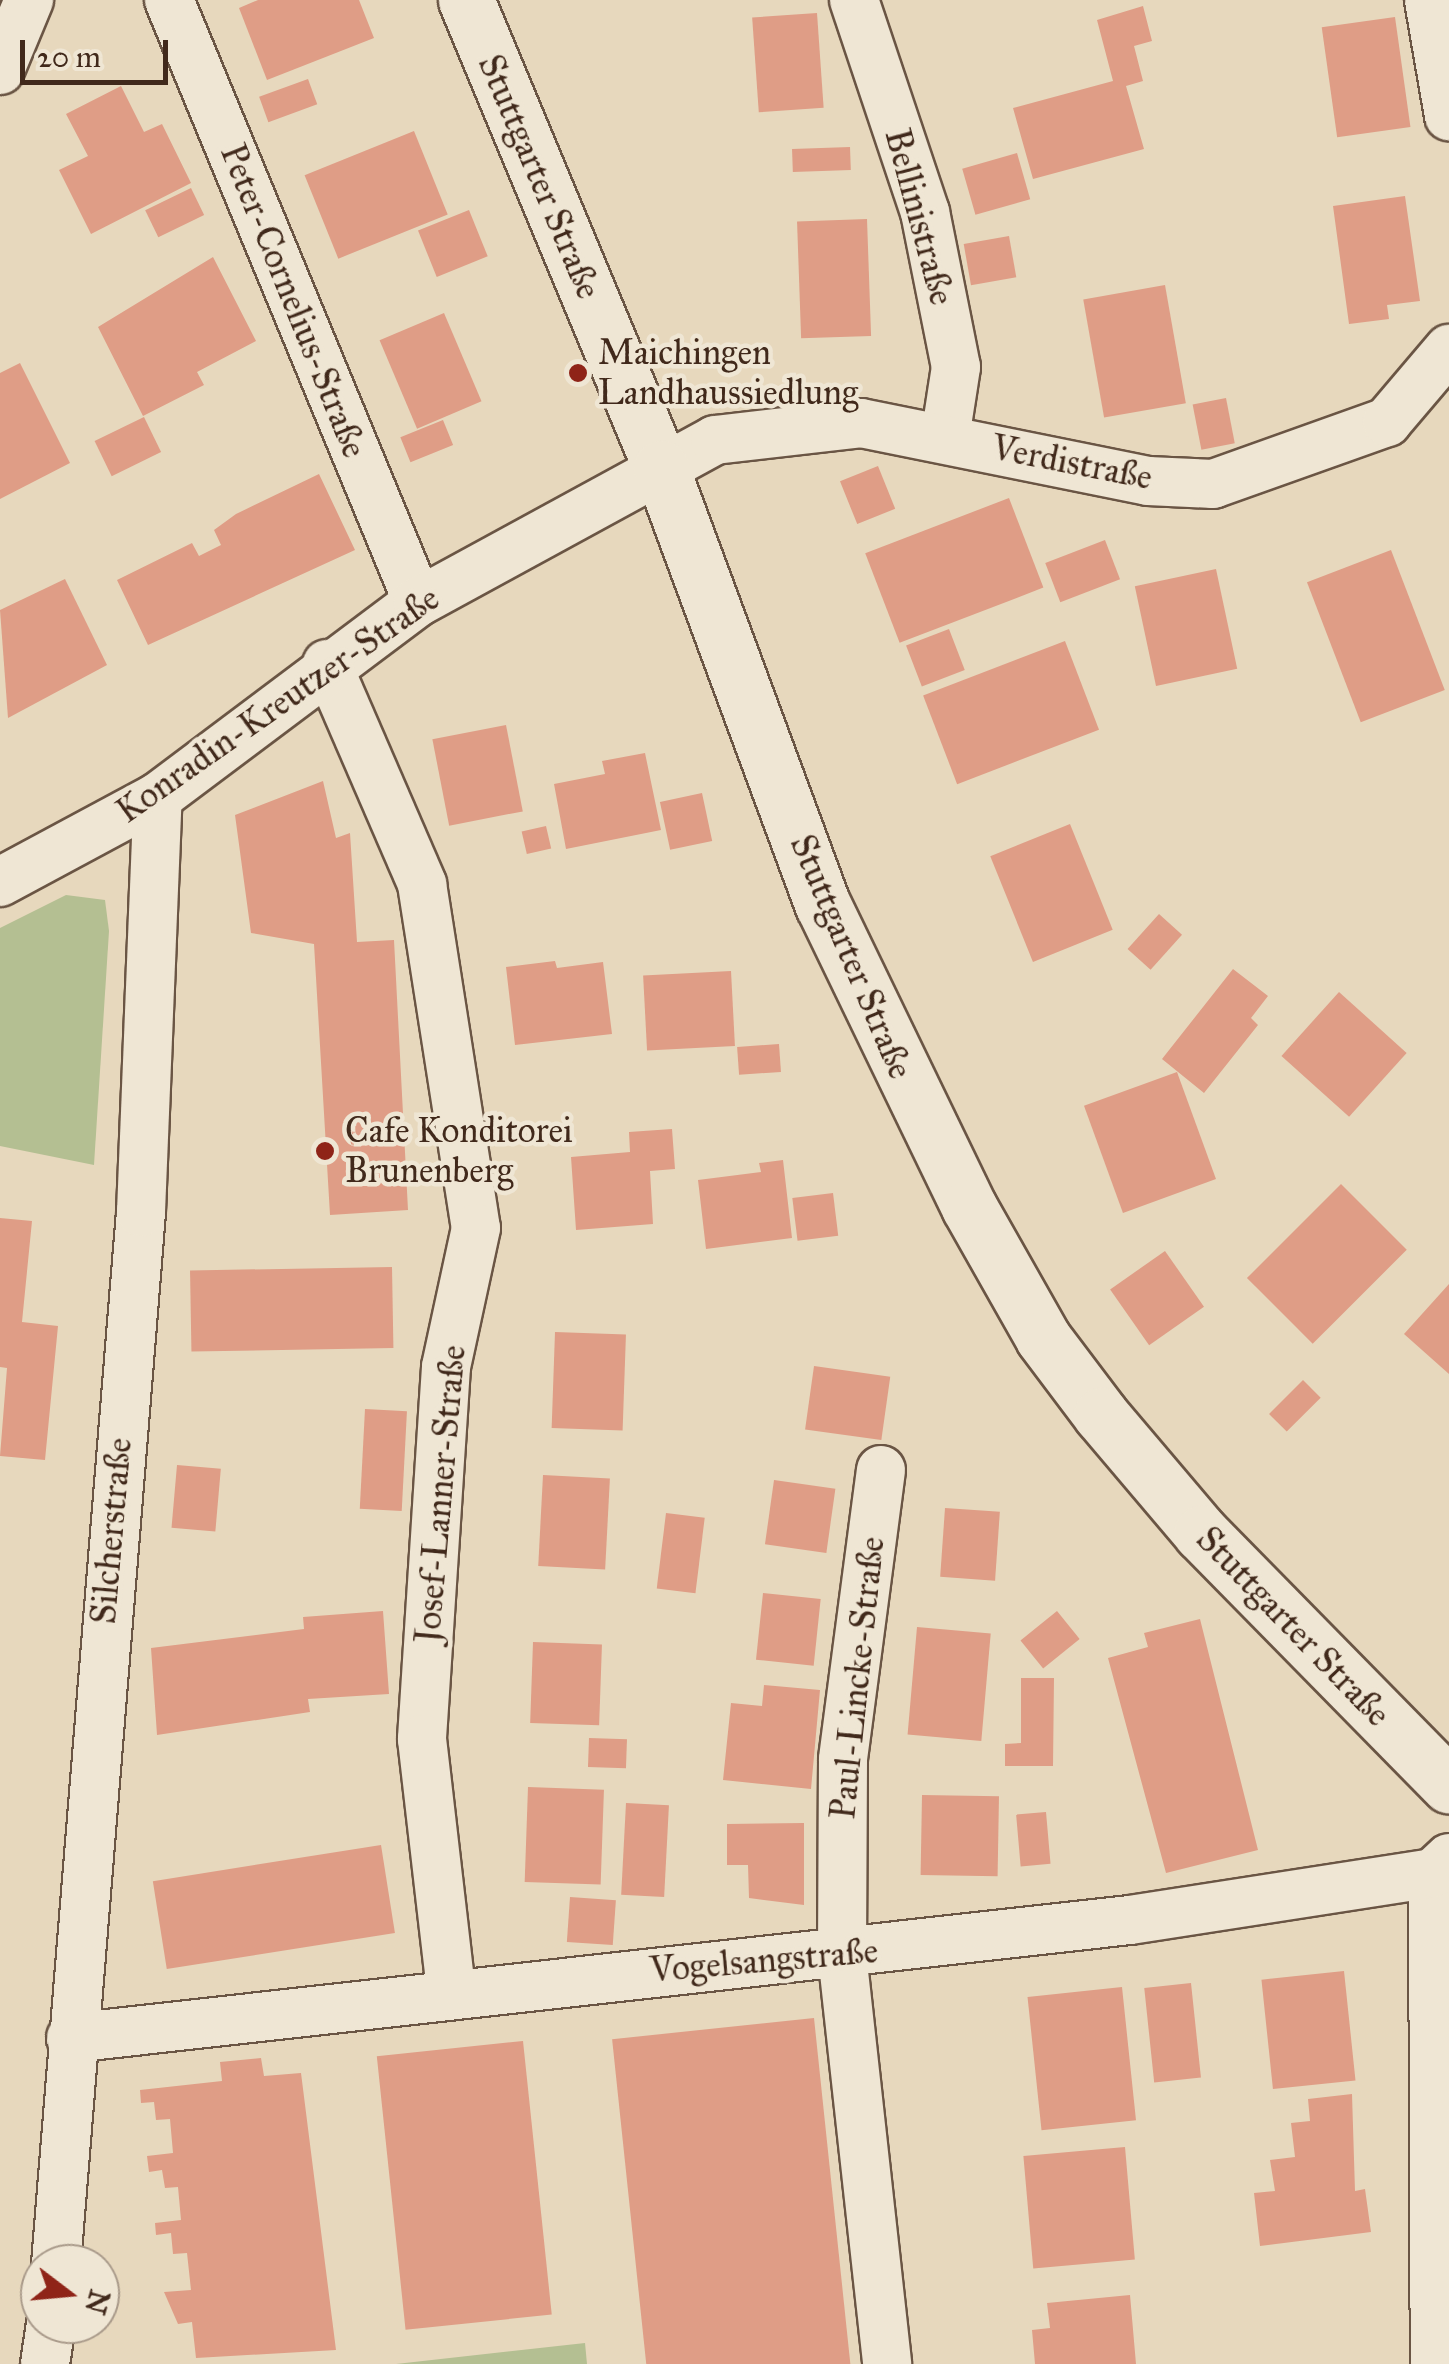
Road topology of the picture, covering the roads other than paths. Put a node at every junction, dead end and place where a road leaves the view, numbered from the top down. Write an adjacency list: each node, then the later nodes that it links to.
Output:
1 (28, 0): 6 (street)
2 (169, 0): 11 (street, Peter-Cornelius-Straße)
3 (466, 0): 10 (main road, Stuttgarter Straße)
4 (854, 0): 9 (street, Bellinistraße)
5 (1428, 0): 7 (street)
6 (0, 70)
7 (1449, 116)
8 (1449, 349): 9 (street, Verdistraße)
9 (945, 438): 10 (street, Verdistraße)
10 (662, 468): 11 (street, Konradin-Kreutzer-Straße); 16 (main road, Stuttgarter Straße)
11 (418, 602): 12 (street, Konradin-Kreutzer-Straße)
12 (327, 664): 13 (street, Konradin-Kreutzer-Straße); 19 (street, Josef-Lanner-Straße)
13 (158, 797): 14 (street, Konradin-Kreutzer-Straße); 20 (street, Silcherstraße)
14 (0, 882)
15 (881, 1470): 18 (street, Paul-Lincke-Straße)
16 (1449, 1784)
17 (1441, 1866): 18 (street, Vogelsangstraße); 23 (street)
18 (842, 1954): 19 (street, Vogelsangstraße); 22 (street, Paul-Lincke-Straße)
19 (451, 1990): 20 (street, Vogelsangstraße)
20 (71, 2038): 21 (street, Silcherstraße)
21 (57, 2244)
22 (888, 2364)
23 (1435, 2364)

